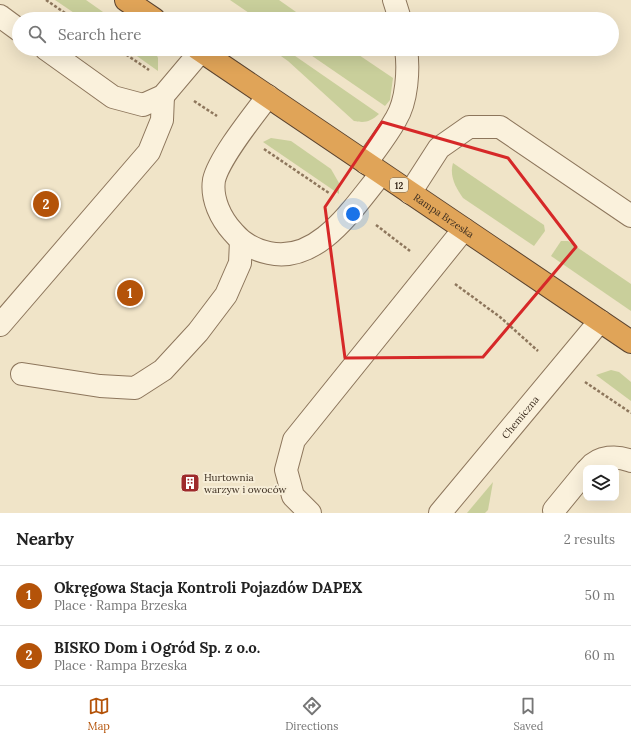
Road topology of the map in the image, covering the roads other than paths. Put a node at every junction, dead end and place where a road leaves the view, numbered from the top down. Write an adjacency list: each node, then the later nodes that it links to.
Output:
1 (126, 0): 3 (highway)
2 (394, 0): 4 (street)
3 (144, 12)
4 (398, 12)
5 (0, 16): 6 (street)
6 (12, 25)
7 (56, 56): 11 (street)
8 (194, 56): 11 (street)
9 (208, 56): 12 (highway, Rampa Brzeska / 12)
10 (407, 56): 13 (street)
11 (168, 91): 19 (street)
12 (268, 96): 13 (highway, Rampa Brzeska / 12); 17 (street)
13 (374, 168): 14 (highway, Rampa Brzeska / 12); 17 (street)
14 (410, 193): 15 (street); 16 (highway, Rampa Brzeska / 12)
15 (631, 216)
16 (464, 229): 18 (highway, Rampa Brzeska / 12); 26 (street)
17 (241, 241): 21 (street)
18 (600, 320): 20 (highway, Rampa Brzeska / 12); 27 (street, Chemiczna)
19 (0, 325)
20 (631, 342)
21 (22, 374)
22 (631, 461): 23 (street)
23 (591, 465)
24 (583, 475): 25 (street)
25 (554, 510)
26 (310, 513)
27 (440, 513)

